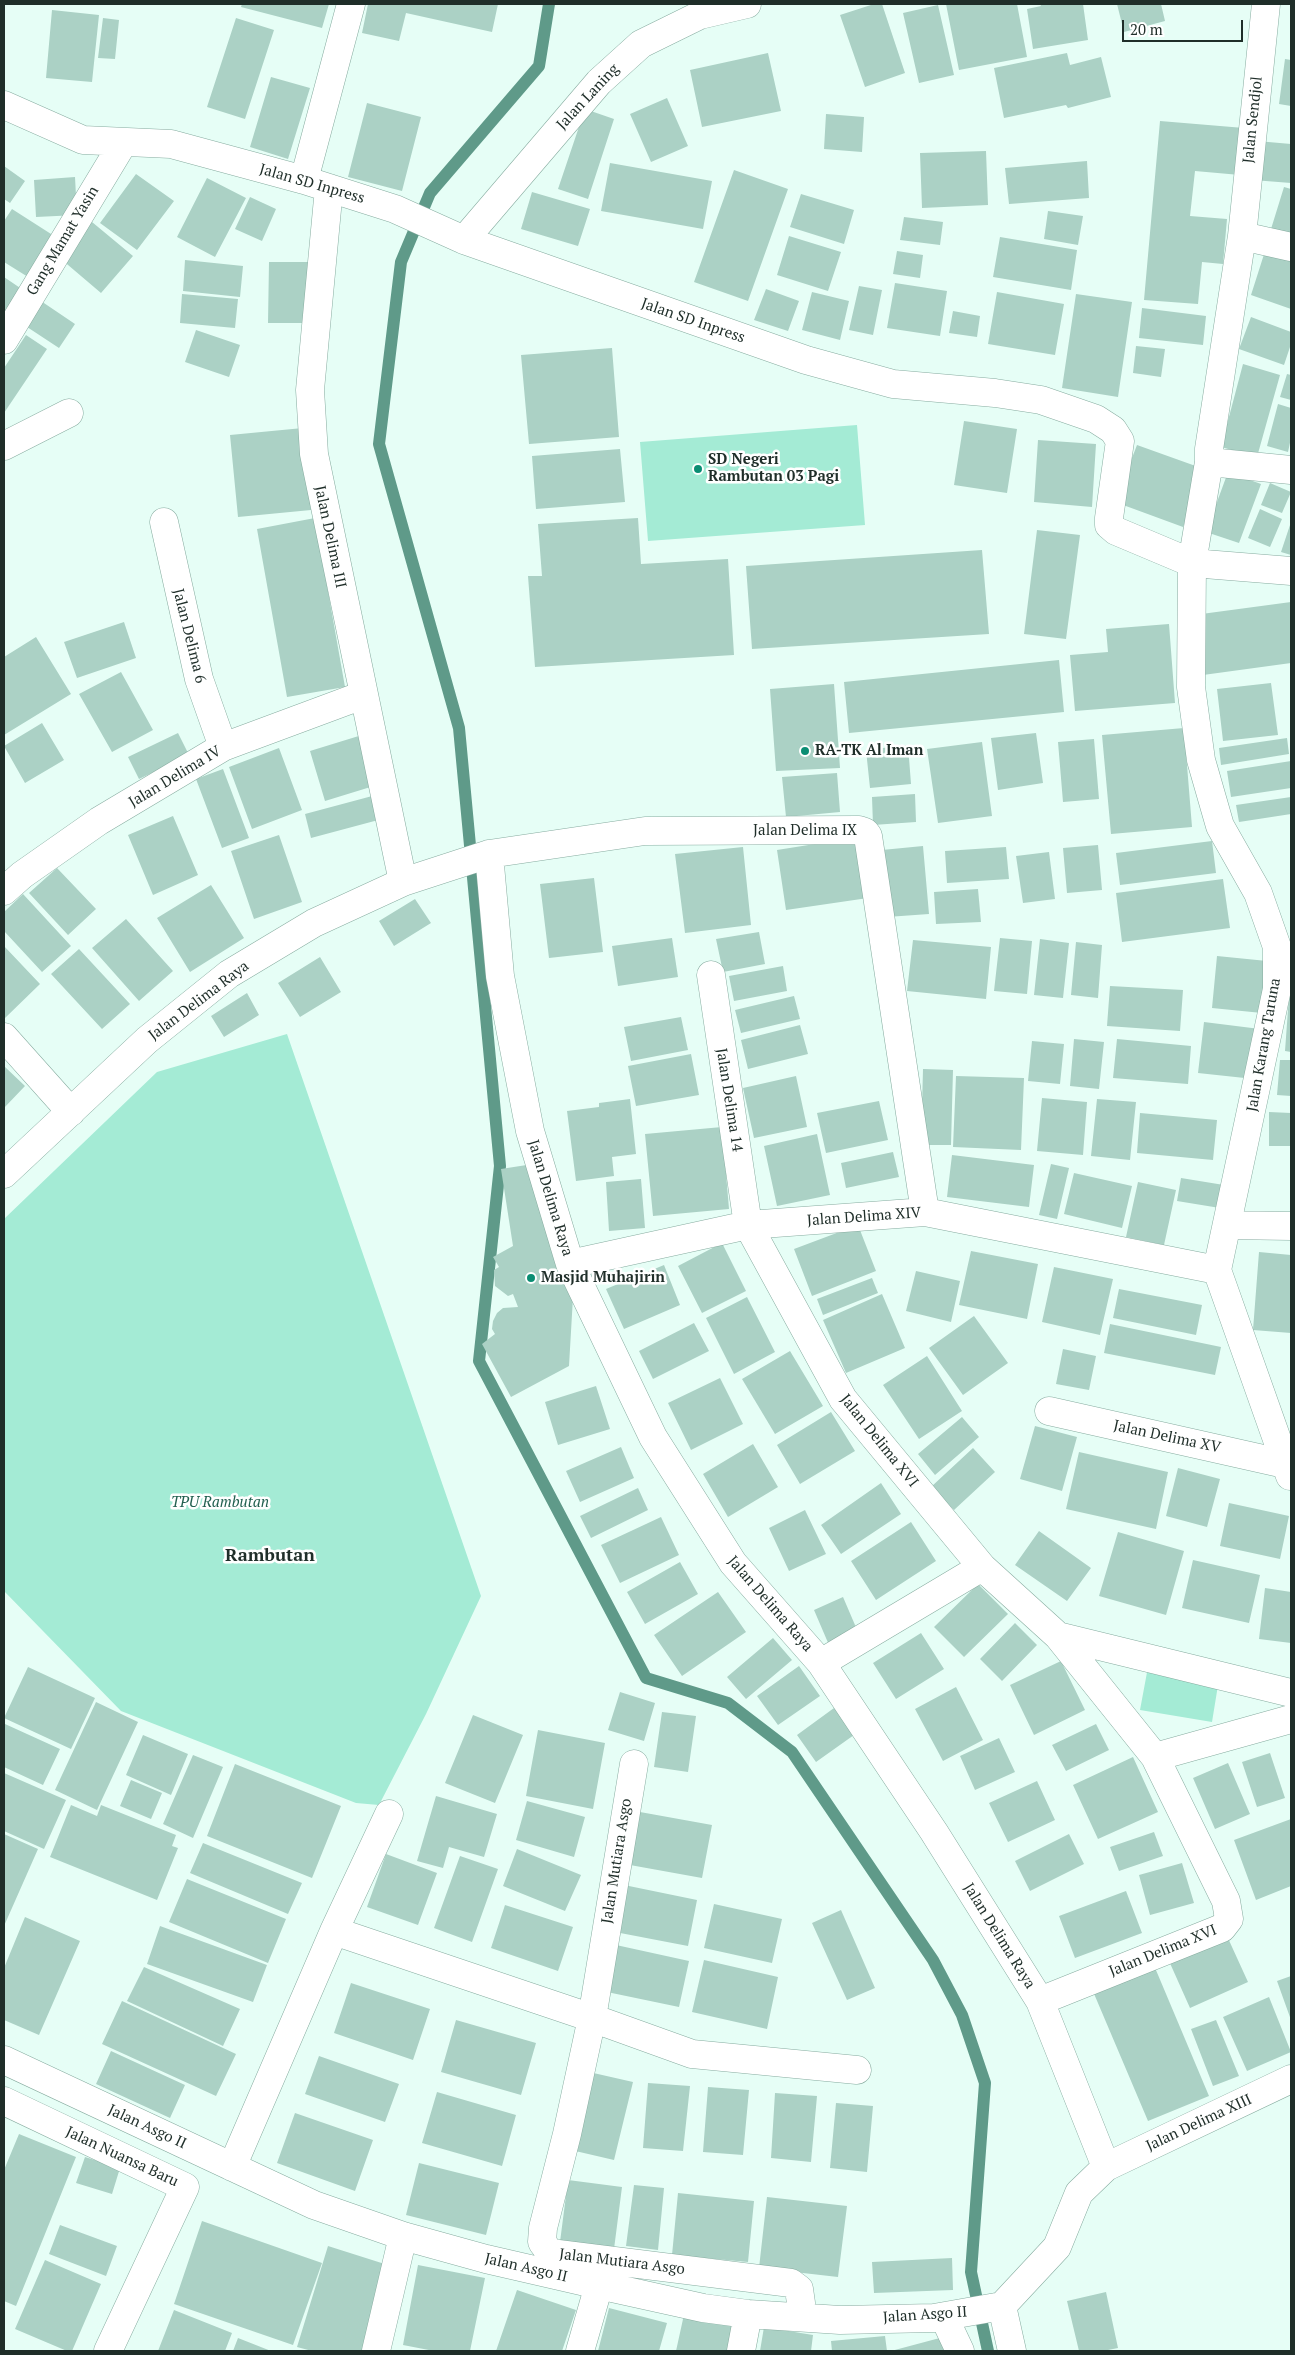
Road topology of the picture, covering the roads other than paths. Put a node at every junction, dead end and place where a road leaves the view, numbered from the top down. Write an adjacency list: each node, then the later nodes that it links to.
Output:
1 (350, 4): 6 (street, Jalan Delima III)
2 (747, 4): 8 (street, Jalan Laning)
3 (1266, 4): 7 (street, Jalan Sendjol)
4 (4, 107): 5 (street, Jalan SD Inpress)
5 (123, 143): 6 (street, Jalan SD Inpress); 10 (street, Gang Mamat Yasin)
6 (317, 184): 8 (street, Jalan SD Inpress); 18 (street, Jalan Delima III)
7 (1242, 236): 9 (street); 13 (street, Jalan Sendjol)
8 (464, 240): 16 (street, Jalan SD Inpress)
9 (1291, 247)
10 (4, 340)
11 (69, 413): 12 (street)
12 (4, 446)
13 (1209, 462): 14 (street); 16 (street, Jalan Sendjol)
14 (1291, 470)
15 (164, 522): 19 (street, Jalan Delima 6)
16 (1192, 563): 17 (street, Jalan SD Inpress); 29 (street, Jalan Karang Taruna)
17 (1291, 571)
18 (363, 695): 19 (street, Jalan Delima IV); 21 (street, Jalan Delima III)
19 (223, 747): 22 (street, Jalan Delima IV)
20 (486, 855): 21 (street, Jalan Delima Raya); 27 (street, Jalan Delima IX); 31 (street, Jalan Delima Raya)
21 (403, 882): 25 (street, Jalan Delima Raya)
22 (4, 891)
23 (711, 975): 28 (street, Jalan Delima 14)
24 (4, 1036): 25 (street)
25 (71, 1112): 26 (street, Jalan Delima Raya)
26 (4, 1174)
27 (925, 1212): 28 (street, Jalan Delima XIV); 32 (street, Jalan Delima XIV)
28 (748, 1225): 31 (street, Jalan Delima XIV); 35 (street, Jalan Delima XVI)
29 (1227, 1225): 30 (street); 32 (street, Jalan Karang Taruna)
30 (1291, 1226)
31 (570, 1264): 37 (street, Jalan Delima Raya)
32 (1217, 1270): 34 (street, Jalan Delima XV)
33 (1049, 1411): 34 (street, Jalan Delima XV)
34 (1288, 1472)
35 (982, 1567): 36 (street, Jalan Delima XVI); 37 (street)
36 (1058, 1636): 38 (street, Jalan Delima XVI); 40 (street, Jalan Delima XVI)
37 (821, 1664): 44 (street, Jalan Delima Raya)
38 (1291, 1693)
39 (1291, 1719): 40 (street)
40 (1155, 1757): 44 (street, Jalan Delima XVI)
41 (634, 1764): 45 (street, Jalan Mutiara Asgo)
42 (389, 1814): 43 (street)
43 (334, 1931): 45 (street); 50 (street)
44 (1040, 2001): 51 (street, Jalan Delima Raya)
45 (592, 2018): 47 (street); 54 (street, Jalan Mutiara Asgo)
46 (4, 2060): 50 (street, Jalan Asgo II)
47 (858, 2070)
48 (1291, 2079): 51 (street, Jalan Delima XIII)
49 (4, 2101): 58 (street, Jalan Nuansa Baru)
50 (232, 2167): 52 (street, Jalan Asgo II)
51 (1106, 2167): 55 (street)
52 (403, 2236): 53 (street, Jalan Asgo II); 59 (street)
53 (599, 2285): 56 (street, Jalan Asgo II); 60 (street)
54 (801, 2303)
55 (997, 2307): 57 (street, Jalan Asgo II); 63 (street)
56 (748, 2314): 57 (street, Jalan Asgo II); 61 (street)
57 (952, 2316): 62 (street)
58 (108, 2351)
59 (376, 2351)
60 (580, 2351)
61 (741, 2351)
62 (960, 2351)
63 (1012, 2351)

